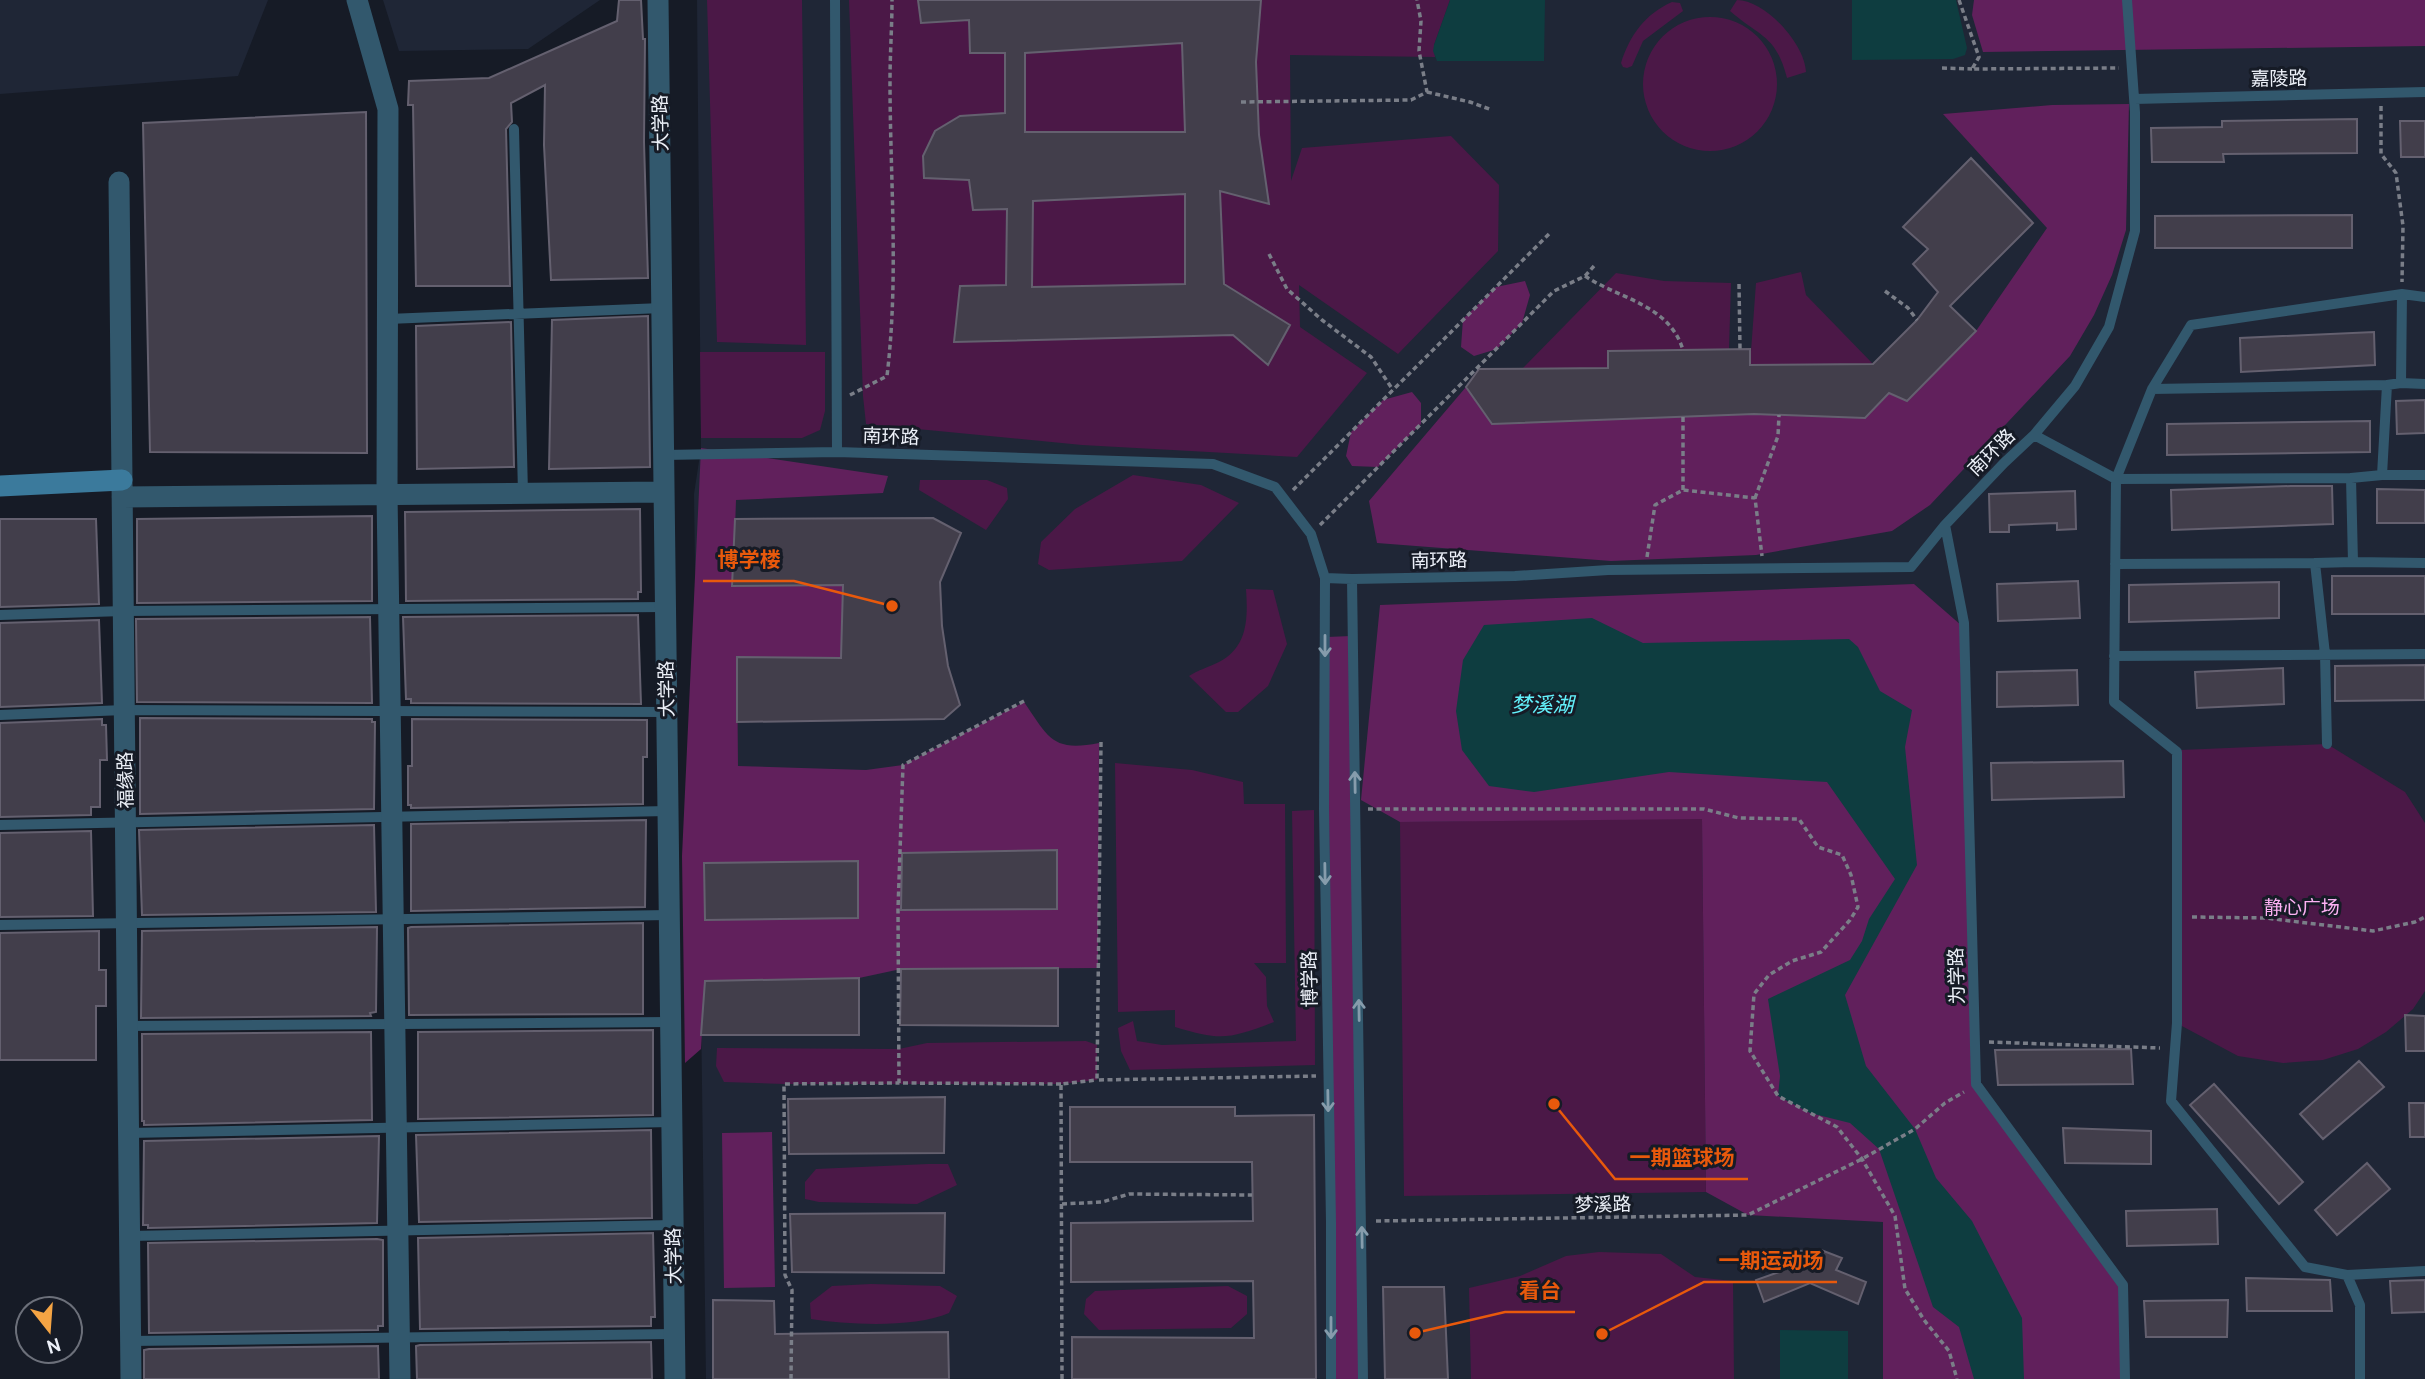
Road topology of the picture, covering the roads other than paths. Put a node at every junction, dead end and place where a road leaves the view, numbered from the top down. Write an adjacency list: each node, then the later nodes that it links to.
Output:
1 (356, 0): 13 (street)
2 (658, 0): 11 (street, 大学路)
3 (835, 0): 19 (lane, 南环路)
4 (2127, 0): 6 (lane, 南环路)
5 (2425, 92): 6 (lane, 嘉陵路)
6 (2134, 99): 18 (lane, 南环路)
7 (514, 130): 12 (lane)
8 (119, 182): 26 (street, 福缘路)
9 (2402, 294): 10 (lane); 14 (lane); 17 (lane)
10 (2425, 297)
11 (662, 308): 12 (lane); 20 (street, 大学路)
12 (520, 313): 13 (lane); 29 (lane)
13 (388, 318): 28 (street)
14 (2401, 383): 15 (lane); 16 (lane)
15 (2425, 384)
16 (2387, 385): 17 (lane); 21 (lane)
17 (2152, 389): 24 (lane)
18 (2034, 435): 24 (lane); 30 (lane, 南环路)
19 (837, 452): 20 (lane); 35 (lane, 南环路)
20 (664, 455): 27 (street, 大学路)
21 (2382, 475): 22 (lane); 23 (lane)
22 (2425, 475)
23 (2351, 478): 24 (lane); 31 (lane)
24 (2116, 479): 34 (lane)
25 (0, 486): 26 (street)
26 (122, 488): 28 (street); 39 (street, 福缘路)
27 (663, 492): 29 (street); 37 (street, 大学路)
28 (387, 493): 29 (street); 38 (street)
29 (523, 493)
30 (1945, 525): 36 (lane, 南环路); 76 (lane, 为学路)
31 (2353, 562): 32 (lane); 33 (lane)
32 (2315, 563): 34 (lane); 41 (lane)
33 (2425, 563)
34 (2115, 564): 43 (lane)
35 (1325, 578): 36 (lane, 南环路); 74 (lane, 博学路, one-way to 74)
36 (1352, 579): 75 (lane, one-way to 36)
37 (665, 607): 38 (lane); 46 (street, 大学路)
38 (389, 610): 39 (lane); 45 (street)
39 (123, 611): 40 (lane); 44 (street, 福缘路)
40 (0, 615)
41 (2325, 654): 42 (lane); 43 (lane); 48 (lane)
42 (2425, 654)
43 (2114, 656): 67 (lane)
44 (124, 710): 45 (lane); 47 (lane); 51 (street, 福缘路)
45 (390, 711): 46 (lane); 50 (street)
46 (667, 712): 49 (street, 大学路)
47 (0, 715)
48 (2328, 744)
49 (668, 811): 50 (lane); 53 (street, 大学路)
50 (392, 817): 51 (lane); 54 (street)
51 (125, 822): 52 (lane); 55 (street, 福缘路)
52 (0, 825)
53 (669, 915): 54 (lane); 57 (street, 大学路)
54 (394, 919): 55 (lane); 58 (street)
55 (126, 924): 56 (lane); 59 (street, 福缘路)
56 (0, 926)
57 (670, 1022): 58 (lane); 60 (street, 大学路)
58 (395, 1024): 59 (lane); 61 (street)
59 (127, 1026): 62 (street, 福缘路)
60 (672, 1122): 61 (lane); 63 (street, 大学路)
61 (396, 1127): 62 (lane); 64 (street)
62 (128, 1133): 65 (street, 福缘路)
63 (673, 1225): 64 (lane); 68 (street, 大学路)
64 (398, 1231): 65 (lane); 69 (street)
65 (129, 1236): 70 (street, 福缘路)
66 (2425, 1270): 67 (lane)
67 (2347, 1275): 77 (lane)
68 (674, 1334): 69 (lane); 73 (street, 大学路)
69 (400, 1338): 70 (lane); 72 (street)
70 (130, 1341): 71 (street, 福缘路)
71 (131, 1379)
72 (400, 1379)
73 (675, 1379)
74 (1331, 1379)
75 (1363, 1379)
76 (2125, 1379)
77 (2360, 1379)

